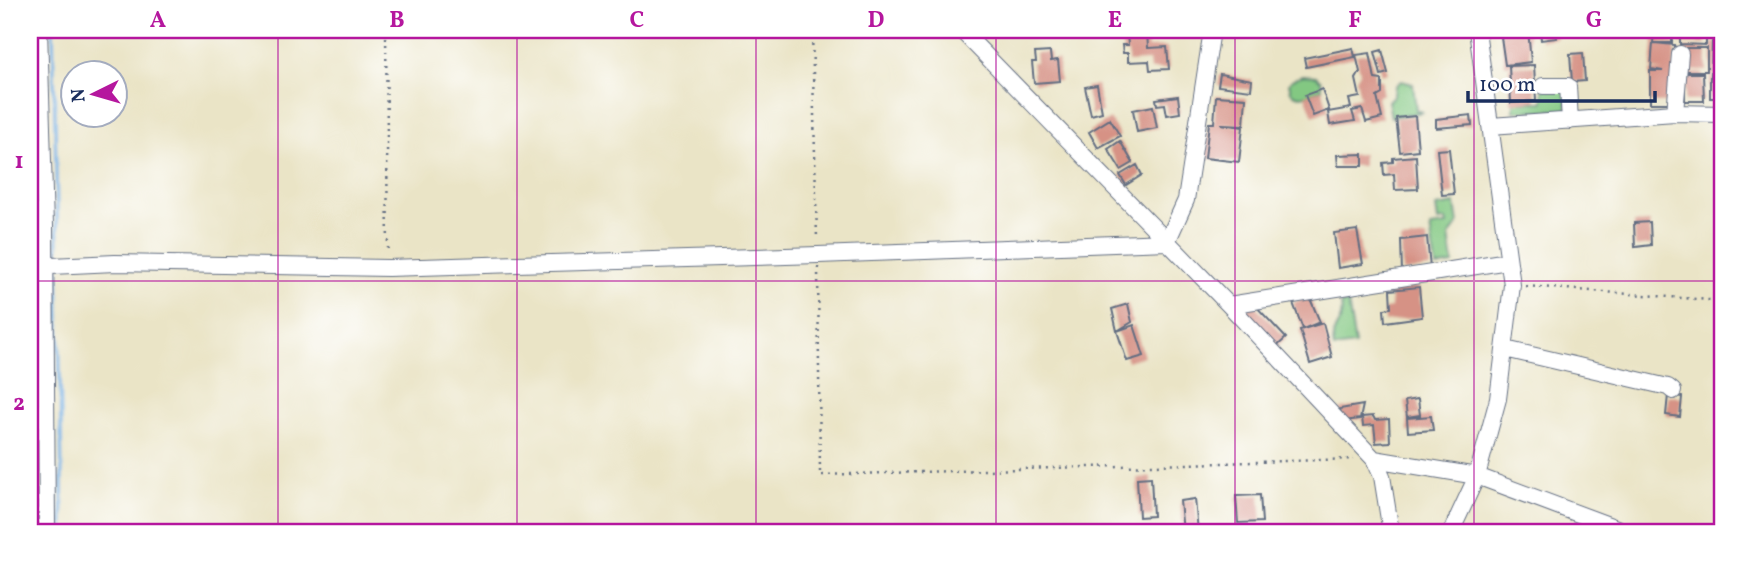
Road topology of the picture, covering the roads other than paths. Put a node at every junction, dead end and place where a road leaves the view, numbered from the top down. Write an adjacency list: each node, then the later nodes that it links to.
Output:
1 (39, 30): 5 (street)
2 (961, 30): 15 (street)
3 (1212, 30): 15 (street)
4 (1477, 30): 12 (street)
5 (35, 50): 8 (street)
6 (1680, 54): 9 (street)
7 (1543, 86): 11 (street)
8 (35, 91): 13 (street)
9 (1675, 113): 10 (street); 11 (street)
10 (1722, 114)
11 (1570, 121): 12 (street)
12 (1490, 126): 16 (street)
13 (37, 162): 14 (street)
14 (37, 225): 17 (street)
15 (1167, 242): 17 (street); 18 (street)
16 (1508, 261): 18 (street); 19 (street)
17 (46, 266): 20 (street)
18 (1229, 304): 22 (street)
19 (1505, 349): 21 (street); 24 (street)
20 (38, 371): 23 (street)
21 (1673, 391)
22 (1374, 459): 24 (street); 26 (street)
23 (37, 476): 25 (street)
24 (1477, 476): 27 (street); 28 (street)
25 (47, 532)
26 (1391, 532)
27 (1451, 532)
28 (1628, 532)

